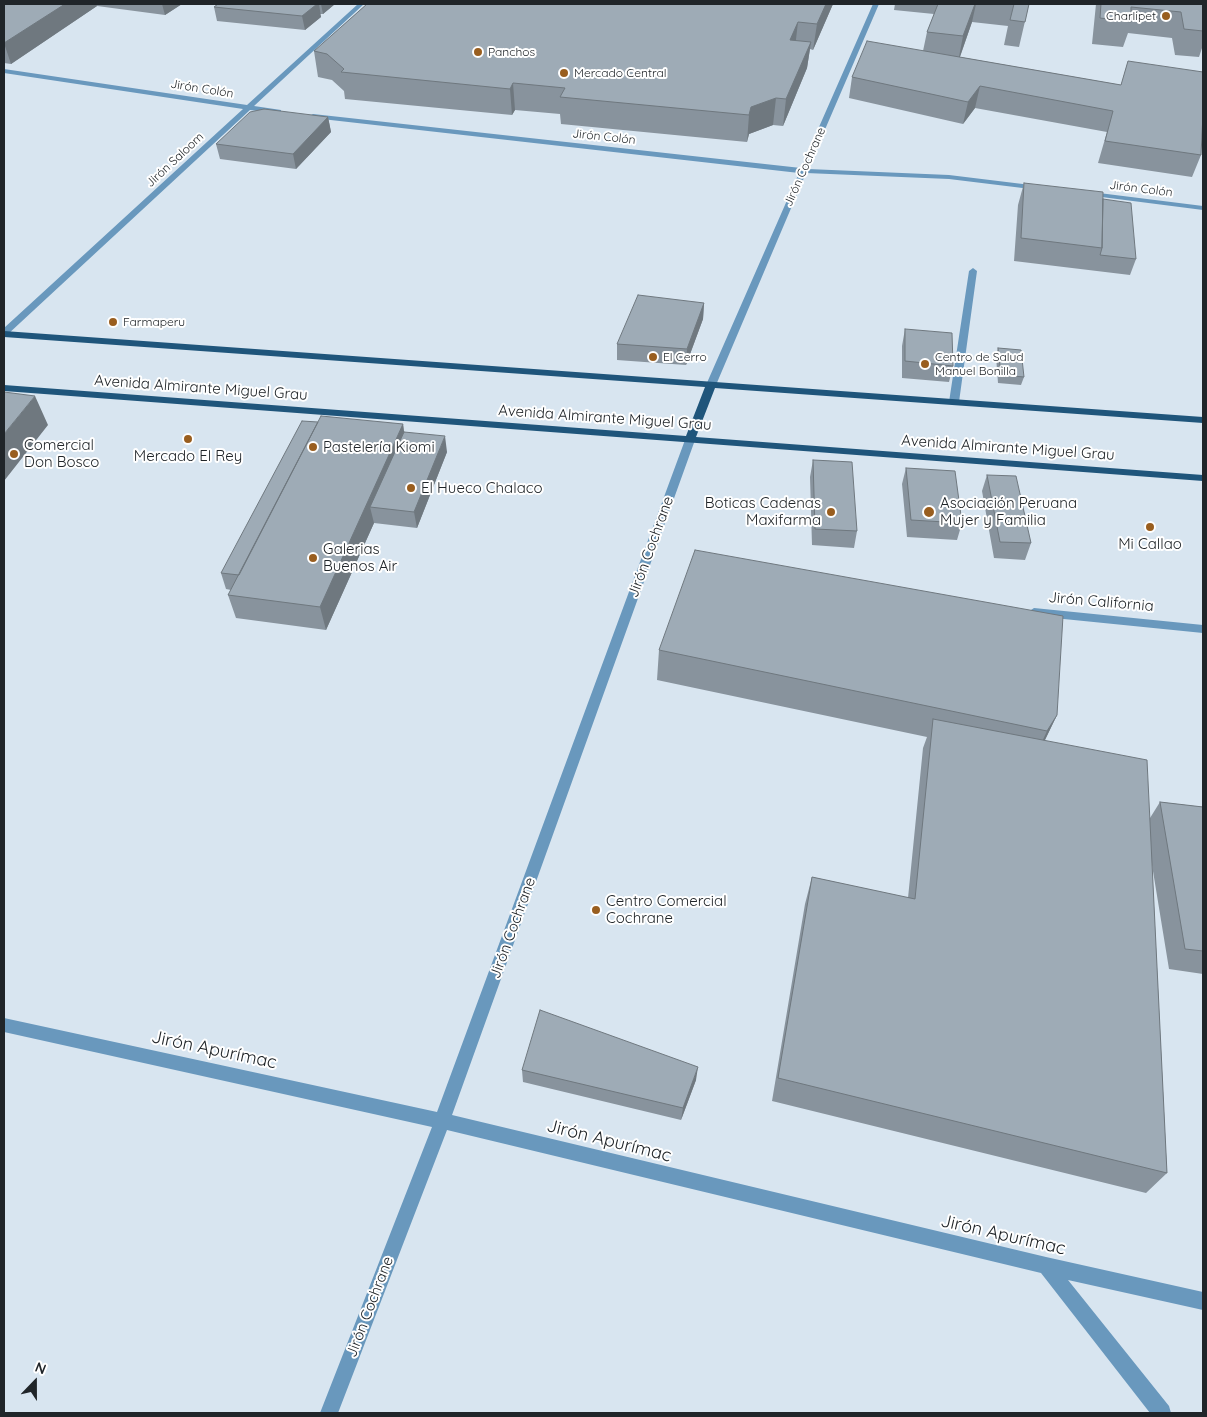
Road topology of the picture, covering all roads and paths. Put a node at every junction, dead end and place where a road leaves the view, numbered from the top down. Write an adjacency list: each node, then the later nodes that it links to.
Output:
1 (361, 4): 4 (street, Jirón Saloom)
2 (876, 4): 7 (street, Jirón Cochrane)
3 (4, 71): 4 (street, Jirón Colón)
4 (248, 108): 5 (street, Jirón Colón); 12 (street, Jirón Saloom)
5 (286, 112)
6 (305, 115): 7 (street, Jirón Colón)
7 (803, 171): 8 (street, Jirón Colón); 13 (street, Jirón Cochrane)
8 (1045, 188)
9 (1074, 192): 10 (street, Jirón Colón)
10 (1203, 208)
11 (973, 271): 15 (street)
12 (4, 333): 13 (main road)
13 (711, 384): 15 (main road); 17 (main road)
14 (4, 388): 17 (main road, Avenida Almirante Miguel Grau)
15 (954, 402): 16 (main road)
16 (1203, 420)
17 (690, 440): 18 (main road, Avenida Almirante Miguel Grau); 22 (street, Jirón Cochrane)
18 (1203, 478)
19 (1022, 611): 20 (street, Jirón California)
20 (1203, 629)
21 (4, 1025): 22 (street, Jirón Apurímac)
22 (442, 1121): 23 (street, Jirón Apurímac); 25 (street, Jirón Cochrane)
23 (1046, 1266): 24 (street, Jirón Apurímac); 26 (street)
24 (1203, 1301)
25 (329, 1413)
26 (1162, 1413)

